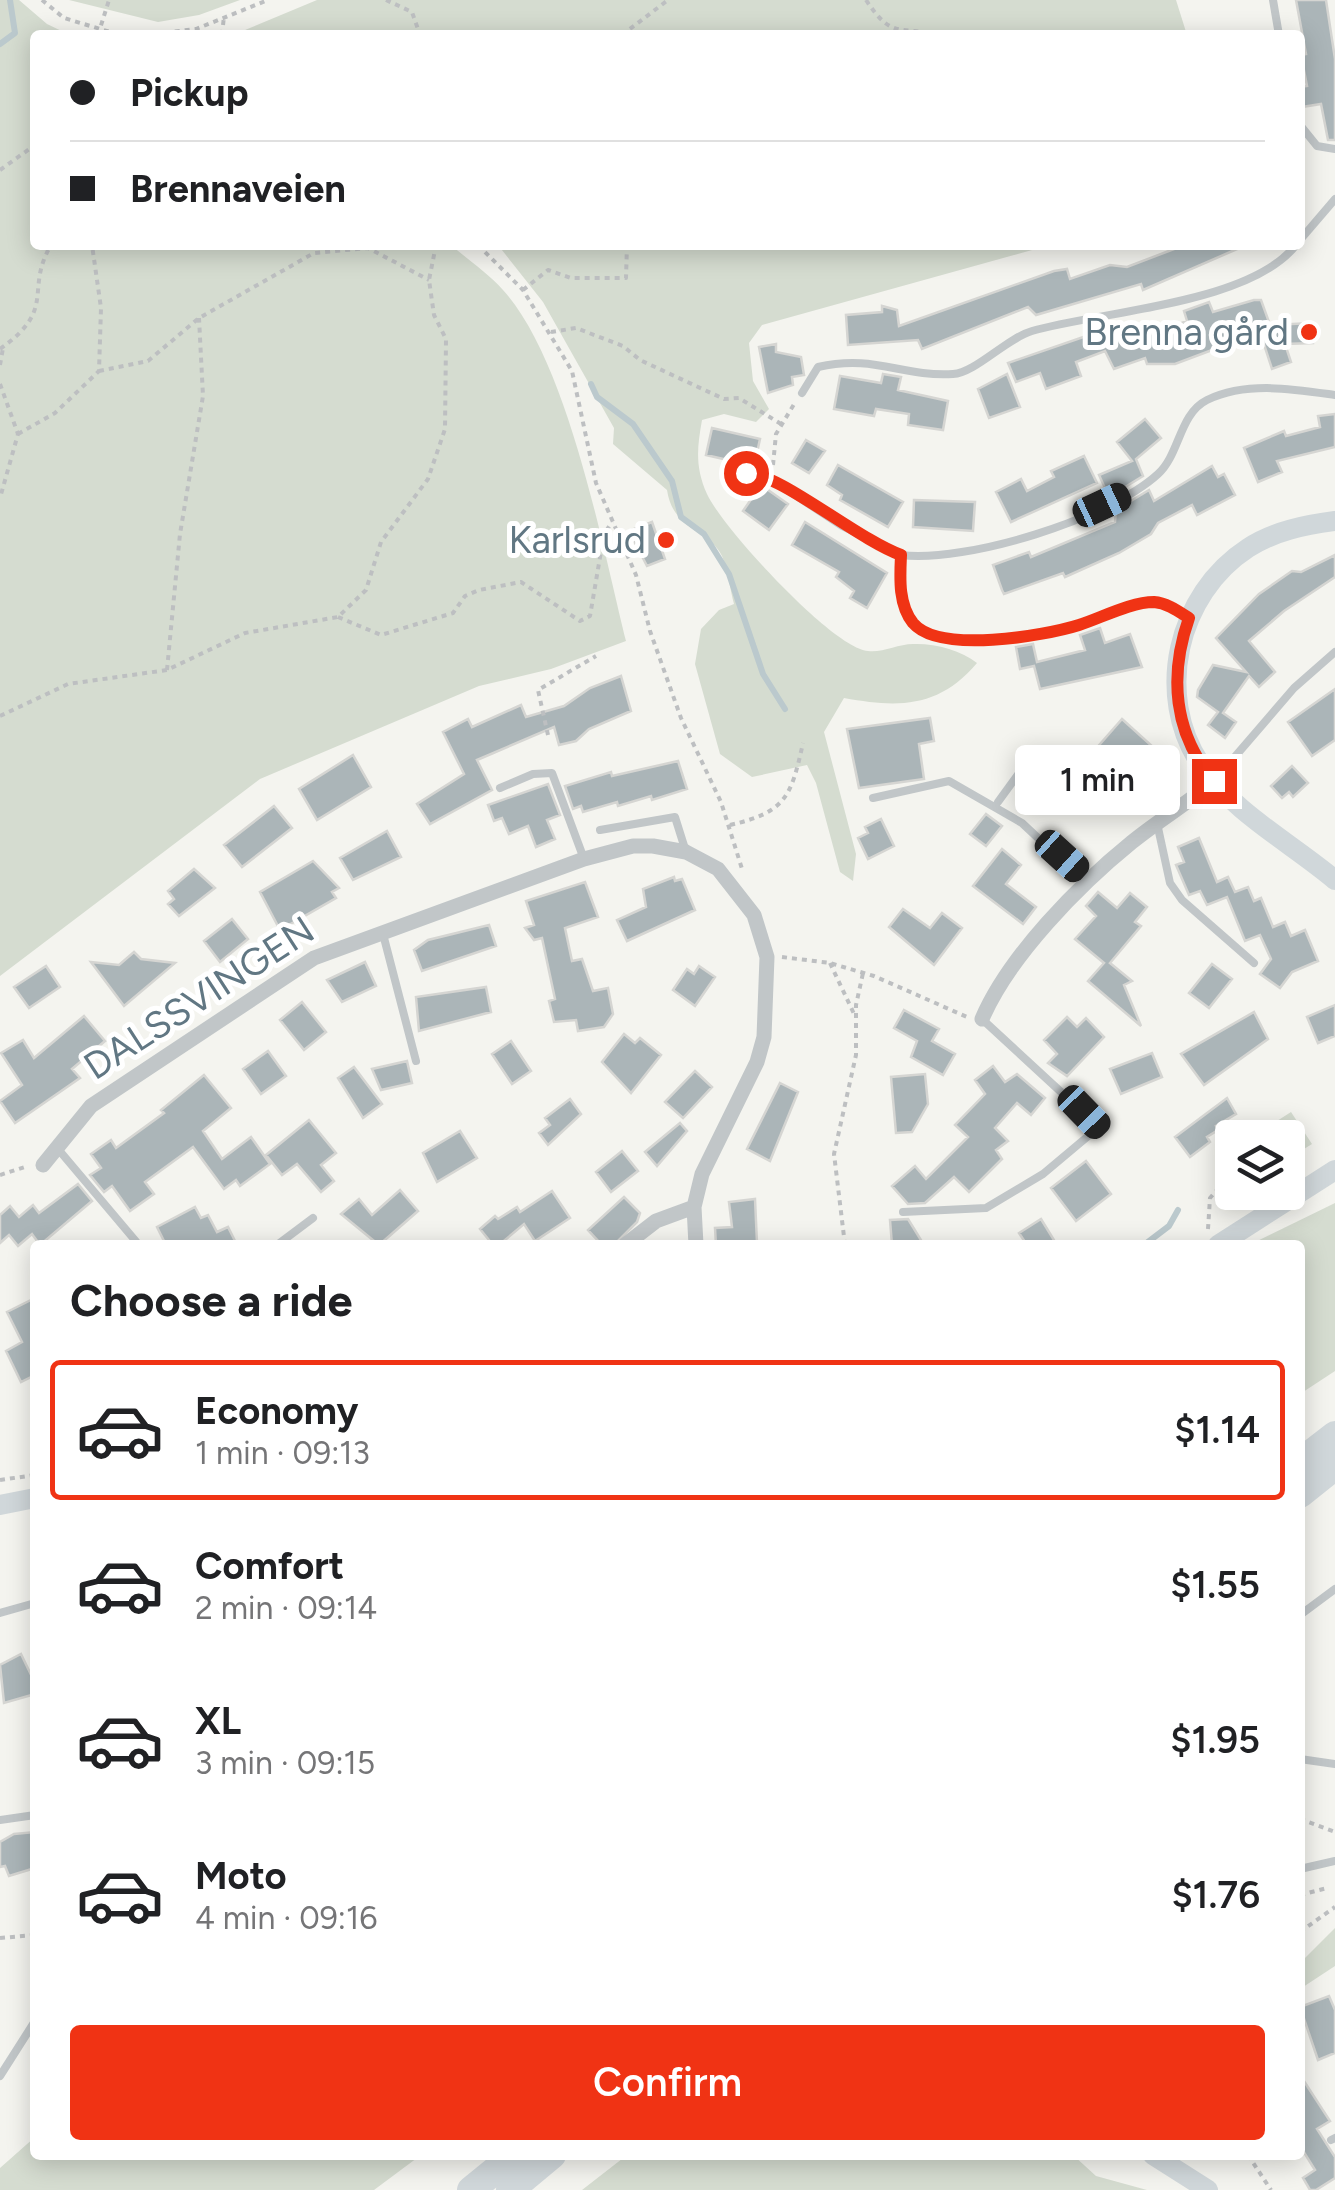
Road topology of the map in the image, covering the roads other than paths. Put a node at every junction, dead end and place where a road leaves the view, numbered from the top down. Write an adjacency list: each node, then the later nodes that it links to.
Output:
1 (1273, 0): 2 (lane)
2 (1279, 30)
3 (1305, 131): 4 (lane)
4 (1335, 150)
5 (1335, 199): 6 (lane)
6 (1305, 234)
7 (1288, 250): 8 (lane)
8 (802, 393)
9 (1335, 396): 12 (lane)
10 (728, 483): 12 (lane)
11 (1335, 521): 13 (street)
12 (901, 555): 13 (lane)
13 (1189, 618): 16 (street)
14 (1335, 652): 16 (lane)
15 (1022, 770): 19 (lane)
16 (1214, 781): 20 (street); 24 (street)
17 (500, 788): 23 (lane)
18 (873, 798): 25 (lane)
19 (998, 802)
20 (1157, 823): 25 (street); 27 (lane)
21 (600, 830): 22 (lane)
22 (686, 852): 23 (street, DALSSVINGEN); 33 (street, DALSSVINGEN)
23 (584, 859): 26 (street, DALSSVINGEN)
24 (1335, 880)
25 (1087, 884): 28 (street)
26 (382, 930): 29 (lane); 30 (street, DALSSVINGEN)
27 (1254, 963)
28 (982, 1020): 34 (lane)
29 (416, 1061)
30 (54, 1146): 31 (street, DALSSVINGEN); 36 (lane)
31 (43, 1165)
32 (1335, 1170): 40 (street)
33 (694, 1206): 38 (street); 39 (street, DALSSVINGEN)
34 (903, 1212)
35 (313, 1218): 37 (lane)
36 (134, 1240)
37 (284, 1240)
38 (631, 1240)
39 (696, 1240)
40 (1214, 1240)
41 (1335, 1435): 42 (highway); 43 (highway)
42 (1305, 1441)
43 (1305, 1458)
44 (1335, 1466): 45 (highway)
45 (1305, 1490)
46 (30, 1499): 47 (street)
47 (0, 1505)
48 (1335, 1589): 50 (lane)
49 (30, 1604): 51 (lane)
50 (1305, 1611)
51 (0, 1613)
52 (1305, 1760): 53 (lane)
53 (1335, 1764)
54 (30, 1816): 55 (lane)
55 (0, 1820)
56 (1335, 1861): 57 (lane)
57 (1305, 1868)
58 (30, 2035): 59 (lane)
59 (0, 2076)
60 (508, 2160): 63 (highway)
61 (546, 2160): 64 (highway)
62 (1161, 2160): 65 (street)
63 (471, 2190)
64 (510, 2190)
65 (1208, 2190)

